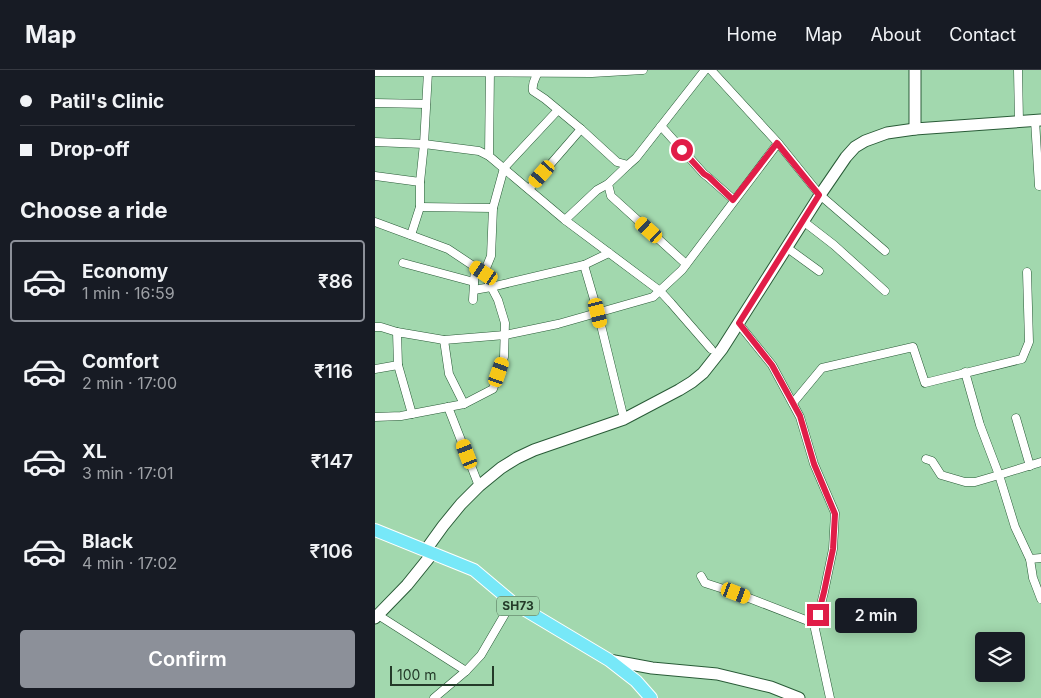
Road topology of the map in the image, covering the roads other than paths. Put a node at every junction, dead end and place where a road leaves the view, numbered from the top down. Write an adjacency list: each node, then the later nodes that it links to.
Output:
1 (643, 70): 10 (street)
2 (705, 70): 16 (street)
3 (711, 70): 20 (street)
4 (915, 70): 18 (street)
5 (1018, 70): 15 (street)
6 (433, 71): 7 (street); 9 (street); 12 (street)
7 (490, 71): 8 (street); 22 (street)
8 (538, 71): 10 (street); 13 (street)
9 (375, 72)
10 (588, 72)
11 (375, 103): 12 (street)
12 (426, 104): 21 (street)
13 (558, 110): 17 (street); 24 (street)
14 (1038, 120): 15 (street); 28 (street)
15 (1019, 121): 18 (street)
16 (661, 126): 23 (street); 31 (street)
17 (581, 129): 23 (street); 29 (street)
18 (915, 129): 30 (street)
19 (375, 142): 21 (street)
20 (777, 143): 30 (street); 31 (street)
21 (424, 144): 22 (street); 26 (street)
22 (489, 156): 24 (street)
23 (628, 165): 27 (street)
24 (504, 168): 29 (street); 33 (street)
25 (375, 176): 26 (street)
26 (420, 182): 32 (street)
27 (608, 184): 34 (street); 42 (street)
28 (1039, 186)
29 (529, 189): 34 (street)
30 (819, 195): 35 (street); 39 (street)
31 (733, 200): 42 (street)
32 (420, 207): 33 (street); 37 (street)
33 (493, 208): 47 (street)
34 (565, 220): 40 (street)
35 (803, 221): 38 (street); 51 (street)
36 (375, 222): 37 (street)
37 (411, 235): 44 (street)
38 (786, 247): 45 (street); 54 (street)
39 (885, 251)
40 (609, 253): 43 (street); 50 (street)
41 (403, 263): 48 (street)
42 (686, 264): 50 (street)
43 (584, 265): 49 (street); 53 (street)
44 (475, 267): 47 (street); 48 (street)
45 (819, 270)
46 (1027, 272): 62 (street)
47 (484, 273): 49 (street)
48 (474, 286): 49 (street); 52 (street)
49 (491, 287): 57 (street)
50 (660, 291): 53 (street); 59 (street)
51 (885, 291)
52 (473, 300)
53 (598, 313): 57 (street); 69 (street)
54 (739, 323): 64 (street); 69 (street)
55 (375, 327): 56 (street)
56 (397, 332): 58 (street); 60 (street)
57 (505, 335): 58 (street); 63 (street)
58 (444, 340): 63 (street)
59 (711, 349)
60 (398, 365): 61 (street); 66 (street)
61 (375, 369)
62 (965, 372): 64 (street); 73 (street)
63 (464, 404): 65 (street)
64 (793, 404): 83 (street)
65 (448, 407): 66 (street); 74 (street)
66 (412, 414): 67 (street)
67 (375, 417)
68 (1016, 418): 72 (street)
69 (623, 419): 74 (street)
70 (925, 459): 73 (street)
71 (1041, 462): 72 (street)
72 (1030, 466): 73 (street)
73 (999, 475): 78 (street)
74 (479, 486): 76 (street)
75 (375, 530): 76 (main road, SH73)
76 (429, 552): 81 (main road, SH73); 82 (street)
77 (1041, 558): 78 (street)
78 (1030, 559): 80 (street)
79 (701, 576): 83 (street)
80 (1041, 599)
81 (512, 602): 84 (main road, SH73); 85 (street)
82 (376, 617): 85 (street)
83 (816, 624): 89 (street)
84 (609, 660): 87 (main road, SH73); 88 (street)
85 (466, 671): 86 (street)
86 (434, 698)
87 (651, 698)
88 (799, 698)
89 (830, 698)

